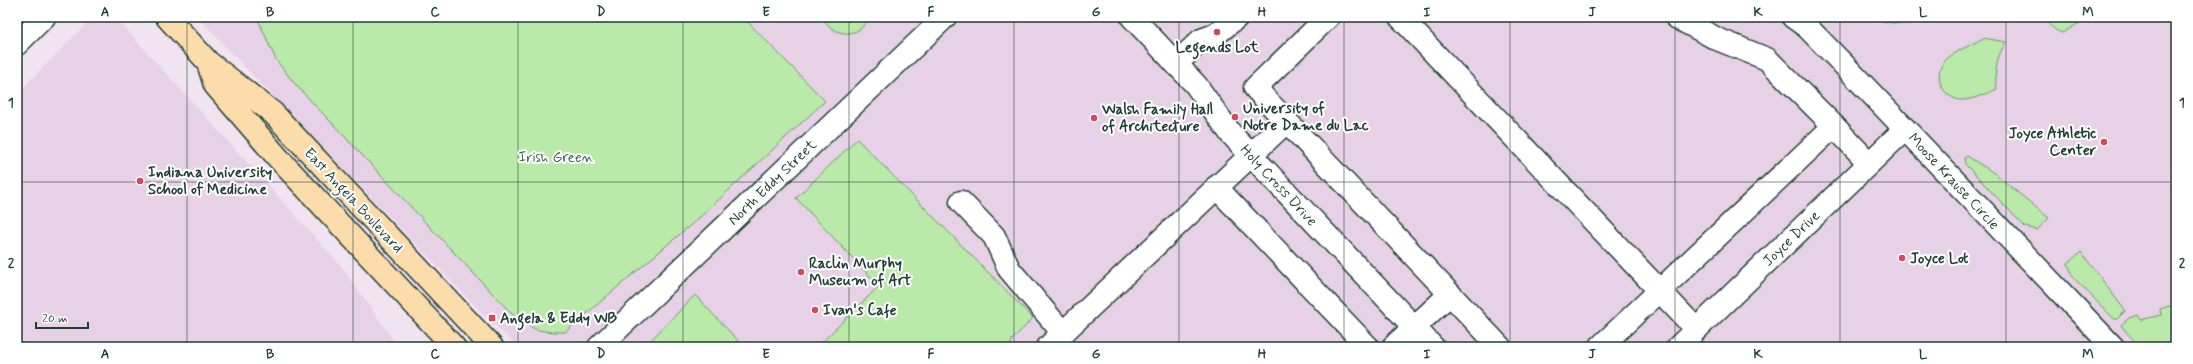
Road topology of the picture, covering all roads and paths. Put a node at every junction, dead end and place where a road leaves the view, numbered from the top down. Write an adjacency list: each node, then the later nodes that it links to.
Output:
1 (44, 17): 10 (street)
2 (167, 17): 11 (main road, East Angela Boulevard)
3 (945, 17): 27 (street, North Eddy Street)
4 (1132, 17): 12 (street, Holy Cross Drive)
5 (1238, 17): 12 (street)
6 (1328, 17): 13 (street)
7 (1400, 17): 20 (street)
8 (1676, 17): 14 (street)
9 (1792, 17): 15 (street, Moose Krause Circle)
10 (17, 44)
11 (208, 62): 25 (main road, East Angela Boulevard); 26 (main road, East Angela Boulevard)
12 (1181, 68): 16 (street, Holy Cross Drive)
13 (1286, 122): 16 (street); 21 (street)
14 (1834, 126): 17 (street); 20 (street)
15 (1905, 129): 17 (street, Joyce Drive); 34 (street, Moose Krause Circle)
16 (1251, 155): 18 (street); 22 (street, Holy Cross Drive)
17 (1870, 163): 23 (street, Joyce Drive)
18 (1216, 187): 24 (street); 28 (street)
19 (961, 202): 24 (street)
20 (1660, 291): 23 (street); 32 (street)
21 (1450, 294): 22 (street); 31 (street)
22 (1414, 328): 29 (street); 30 (street, Holy Cross Drive)
23 (1696, 329): 33 (street, Joyce Drive)
24 (1055, 340)
25 (454, 347)
26 (492, 347)
27 (599, 347)
28 (1368, 347)
29 (1393, 347)
30 (1433, 347)
31 (1500, 347)
32 (1600, 347)
33 (1678, 347)
34 (2113, 347)

